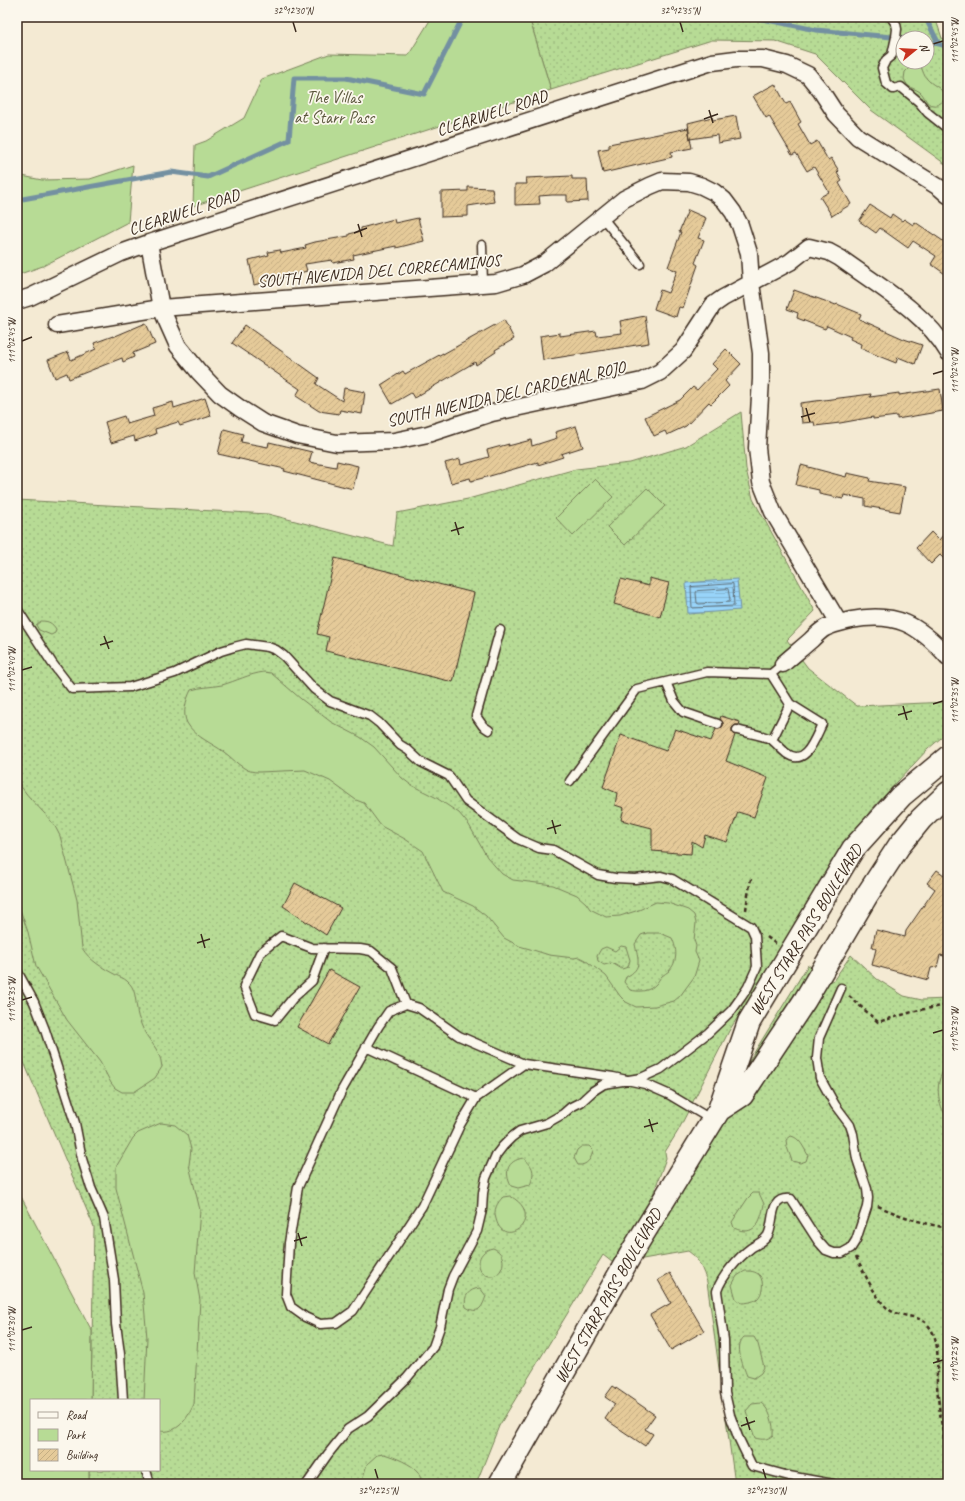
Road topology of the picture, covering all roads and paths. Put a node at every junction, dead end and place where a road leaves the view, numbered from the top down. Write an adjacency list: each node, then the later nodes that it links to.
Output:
1 (890, 17): 2 (lane)
2 (948, 129)
3 (948, 195): 5 (street, CLEARWELL ROAD)
4 (602, 217): 7 (lane); 8 (street, SOUTH AVENIDA DEL CORRECAMINOS); 9 (street, SOUTH AVENIDA DEL CORRECAMINOS)
5 (149, 243): 10 (street, CLEARWELL ROAD); 11 (street, SOUTH AVENIDA DEL CARDENAL ROJO)
6 (482, 245): 9 (lane)
7 (640, 264)
8 (751, 283): 11 (street, SOUTH AVENIDA DEL CARDENAL ROJO); 13 (street, SOUTH AVENIDA DEL CARDENAL ROJO); 15 (street, SOUTH AVENIDA DEL CORRECAMINOS)
9 (483, 284): 11 (street, SOUTH AVENIDA DEL CORRECAMINOS)
10 (17, 301)
11 (161, 308): 12 (street, SOUTH AVENIDA DEL CORRECAMINOS)
12 (57, 325)
13 (948, 352)
14 (17, 609): 35 (lane)
15 (839, 623): 17 (street); 18 (street)
16 (500, 630): 22 (lane)
17 (948, 657)
18 (777, 668): 19 (lane); 20 (lane)
19 (666, 682): 21 (lane); 26 (lane)
20 (790, 704): 24 (lane); 24 (lane)
21 (718, 724)
22 (489, 730)
23 (737, 730): 24 (lane)
24 (772, 740)
25 (948, 757): 37 (street, WEST STARR PASS BOULEVARD)
26 (570, 781)
27 (948, 793): 37 (street, WEST STARR PASS BOULEVARD)
28 (324, 948): 28 (lane); 31 (lane)
29 (17, 971): 41 (lane)
30 (840, 988): 32 (path); 38 (lane)
31 (406, 1004): 33 (lane); 34 (lane)
32 (948, 1006)
33 (366, 1047): 36 (lane); 36 (lane)
34 (524, 1064): 35 (lane); 36 (lane)
35 (629, 1080): 37 (lane); 45 (lane)
36 (476, 1098)
37 (716, 1115): 46 (street, WEST STARR PASS BOULEVARD)
38 (868, 1201): 39 (path); 40 (lane)
39 (948, 1228)
40 (850, 1248): 42 (path); 47 (lane)
41 (123, 1399)
42 (948, 1461)
43 (146, 1471): 44 (lane)
44 (150, 1484)
45 (307, 1484)
46 (500, 1484)
47 (833, 1484)

